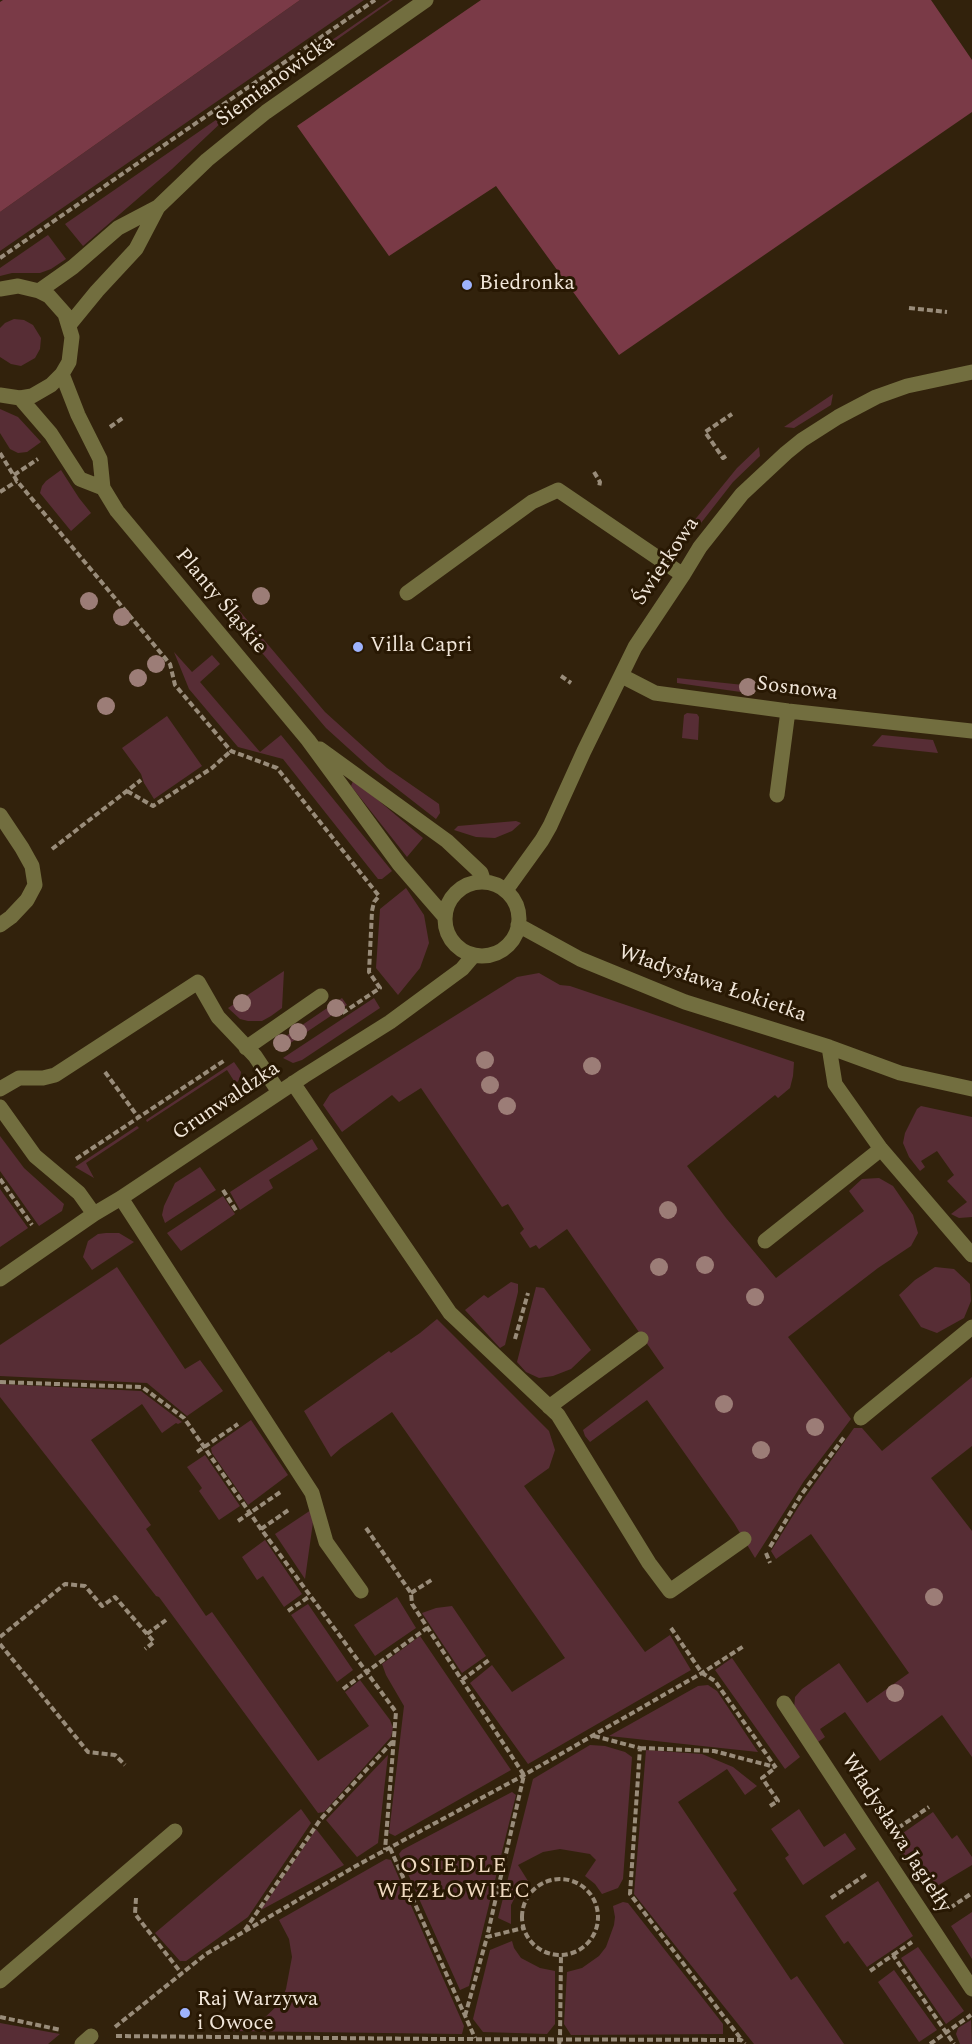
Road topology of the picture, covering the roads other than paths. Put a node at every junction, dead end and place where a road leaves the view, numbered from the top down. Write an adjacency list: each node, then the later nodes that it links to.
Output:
1 (426, 0): 2 (street, Siemianowicka)
2 (158, 207): 4 (street, Siemianowicka); 5 (street, Siemianowicka)
3 (0, 289): 4 (street)
4 (39, 291): 5 (street)
5 (70, 324): 7 (street)
6 (972, 372): 11 (street, Świerkowa)
7 (62, 374): 9 (street); 10 (street, Planty Śląskie)
8 (0, 395): 9 (street)
9 (20, 398): 10 (street)
10 (103, 488): 16 (street, Planty Śląskie)
11 (683, 575): 12 (street); 13 (street, Świerkowa)
12 (407, 593)
13 (622, 676): 14 (street, Sosnowa); 20 (street, Świerkowa)
14 (788, 711): 15 (street, Sosnowa); 17 (street)
15 (972, 731)
16 (308, 740): 19 (street); 21 (street)
17 (777, 795)
18 (0, 815): 22 (street)
19 (484, 882): 20 (street); 21 (street)
20 (506, 890): 23 (street)
21 (445, 917): 24 (street)
22 (0, 925)
23 (518, 925): 24 (street); 26 (street, Władysława Łokietka)
24 (474, 955): 28 (street, Grunwaldzka)
25 (321, 996): 27 (street)
26 (829, 1047): 30 (street, Władysława Łokietka); 33 (street)
27 (246, 1048): 29 (street); 31 (street)
28 (293, 1083): 31 (street, Grunwaldzka); 41 (street)
29 (0, 1089)
30 (972, 1089)
31 (279, 1092): 34 (street, Grunwaldzka)
32 (0, 1107): 35 (street)
33 (881, 1149): 36 (street); 37 (street)
34 (121, 1198): 35 (street, Grunwaldzka); 44 (street)
35 (94, 1214): 38 (street, Grunwaldzka)
36 (765, 1241)
37 (970, 1248)
38 (0, 1280)
39 (972, 1327): 42 (street)
40 (641, 1339): 41 (street)
41 (549, 1407): 43 (street)
42 (861, 1418)
43 (744, 1539)
44 (361, 1591)
45 (784, 1702): 48 (street, Władysława Jagiełły)
46 (175, 1831): 47 (street)
47 (0, 1981)
48 (972, 1989)

